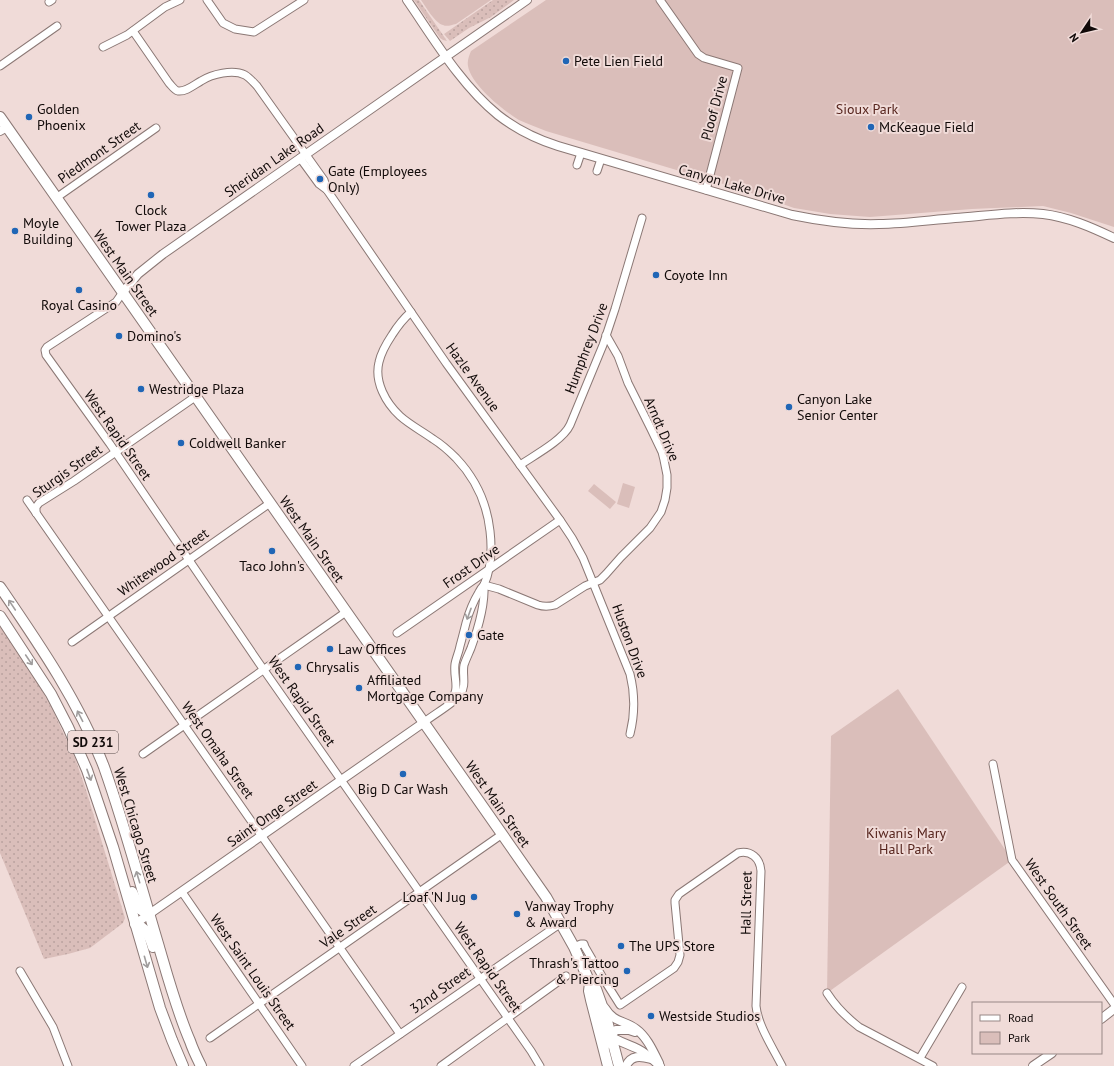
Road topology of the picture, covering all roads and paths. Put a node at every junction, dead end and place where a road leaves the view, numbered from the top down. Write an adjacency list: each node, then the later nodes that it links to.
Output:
1 (180, 0): 8 (street)
2 (207, 0): 3 (street)
3 (304, 0)
4 (407, 0): 10 (street, Canyon Lake Drive)
5 (527, 0): 10 (street, Sheridan Lake Road)
6 (660, 0): 20 (street, Ploof Drive)
7 (57, 26): 11 (street)
8 (133, 31): 9 (street); 16 (street, Hazle Avenue)
9 (103, 47)
10 (446, 57): 15 (street, Canyon Lake Drive); 16 (street, Sheridan Lake Road)
11 (0, 66)
12 (0, 117): 14 (main road, West Main Street)
13 (156, 128): 21 (street, Piedmont Street)
14 (3, 129): 21 (main road, West Main Street)
15 (581, 153): 17 (street, Canyon Lake Drive); 18 (street)
16 (303, 156): 24 (street, Sheridan Lake Road); 25 (street, Hazle Avenue)
17 (601, 159): 19 (street); 20 (street, Canyon Lake Drive)
18 (577, 165)
19 (597, 171)
20 (706, 190): 23 (street, Canyon Lake Drive)
21 (56, 198): 24 (main road, West Main Street)
22 (642, 218): 26 (street, Humphrey Drive)
23 (1114, 238)
24 (123, 292): 27 (street, Sheridan Lake Road); 28 (main road, West Main Street)
25 (411, 312): 30 (street, Hazle Avenue); 36 (street)
26 (606, 335): 30 (street, Humphrey Drive); 37 (street, Arndt Drive)
27 (45, 350): 29 (street, West Rapid Street)
28 (195, 397): 29 (street, Sturgis Street); 32 (main road, West Main Street)
29 (115, 452): 33 (street, Sturgis Street); 35 (street, West Rapid Street)
30 (520, 465): 34 (street, Hazle Avenue)
31 (27, 500): 33 (street, West Omaha Street)
32 (270, 503): 35 (street, Whitewood Street); 40 (main road, West Main Street)
33 (36, 513): 42 (street, West Omaha Street)
34 (560, 520): 36 (street, Frost Drive); 37 (street, Hazle Avenue)
35 (188, 560): 42 (street, Whitewood Street); 45 (street, West Rapid Street)
36 (488, 570): 38 (street); 43 (street, Frost Drive)
37 (594, 582): 38 (street, Arndt Drive); 49 (street, Huston Drive)
38 (484, 585): 46 (street, one-way to 46); 46 (street)
39 (0, 587): 58 (main road, West Chicago Street / SD 231, one-way to 39)
40 (346, 612): 45 (street); 47 (main road, West Main Street)
41 (0, 616): 53 (main road, West Chicago Street / SD 231, one-way to 53)
42 (109, 616): 44 (street, Whitewood Street); 48 (street, West Omaha Street)
43 (396, 633)
44 (72, 642)
45 (264, 669): 48 (street); 52 (street, West Rapid Street)
46 (448, 704): 47 (street)
47 (423, 722): 52 (street, Saint Onge Street); 54 (main road, West Main Street)
48 (184, 724): 50 (street); 55 (street, West Omaha Street)
49 (630, 734)
50 (142, 754)
51 (993, 764): 72 (street, West South Street)
52 (342, 780): 55 (street, Saint Onge Street); 57 (street, West Rapid Street)
53 (103, 814): 58 (main road); 60 (main road, West Chicago Street / SD 231)
54 (501, 835): 57 (street, Vale Street); 59 (main road, West Main Street)
55 (262, 836): 56 (street, Saint Onge Street); 62 (street, West Omaha Street)
56 (182, 892): 58 (street, Saint Onge Street); 71 (street, West Saint Louis Street)
57 (420, 892): 62 (street, Vale Street); 65 (street, West Rapid Street)
58 (149, 915): 60 (street, Saint Onge Street); 76 (main road, West Chicago Street / SD 231)
59 (561, 923): 61 (main road, West Main Street); 65 (street, 32nd Street)
60 (135, 924): 76 (main road); 87 (main road, West Chicago Street / SD 231, one-way to 87)
61 (574, 947): 66 (street, Hall Street); 67 (main road, West Main Street)
62 (340, 948): 71 (street, Vale Street); 77 (street, West Omaha Street)
63 (20, 971): 86 (street)
64 (566, 976): 74 (street)
65 (480, 978): 74 (street, West Rapid Street); 77 (street, 32nd Street)
66 (603, 978): 67 (street); 97 (street, Hall Street)
67 (590, 987): 70 (main road, West Main Street); 79 (street, West Main Street); 81 (main road)
68 (962, 987): 83 (street)
69 (827, 993): 83 (street)
70 (601, 1000): 78 (street, West Main Street); 79 (main road)
71 (259, 1003): 80 (street, Vale Street); 89 (street, West Saint Louis Street)
72 (1114, 1004)
73 (1114, 1009): 75 (street)
74 (508, 1018): 91 (street); 92 (street, West Rapid Street)
75 (1102, 1018)
76 (186, 1032): 88 (main road, West Chicago Street / SD 231)
77 (400, 1034): 90 (street, 32nd Street)
78 (643, 1035): 79 (street); 96 (street, West Main Street)
79 (610, 1036): 81 (street); 84 (street, West Main Street); 94 (main road)
80 (210, 1038)
81 (604, 1049): 93 (main road)
82 (1051, 1054): 85 (street)
83 (920, 1058): 98 (street)
84 (653, 1060): 95 (street); 96 (street, West Main Street)
85 (1038, 1065)
86 (68, 1066)
87 (183, 1066)
88 (201, 1066)
89 (302, 1066)
90 (354, 1066)
91 (441, 1066)
92 (540, 1066)
93 (608, 1066)
94 (619, 1066)
95 (626, 1066)
96 (660, 1066)
97 (782, 1066)
98 (933, 1066)

